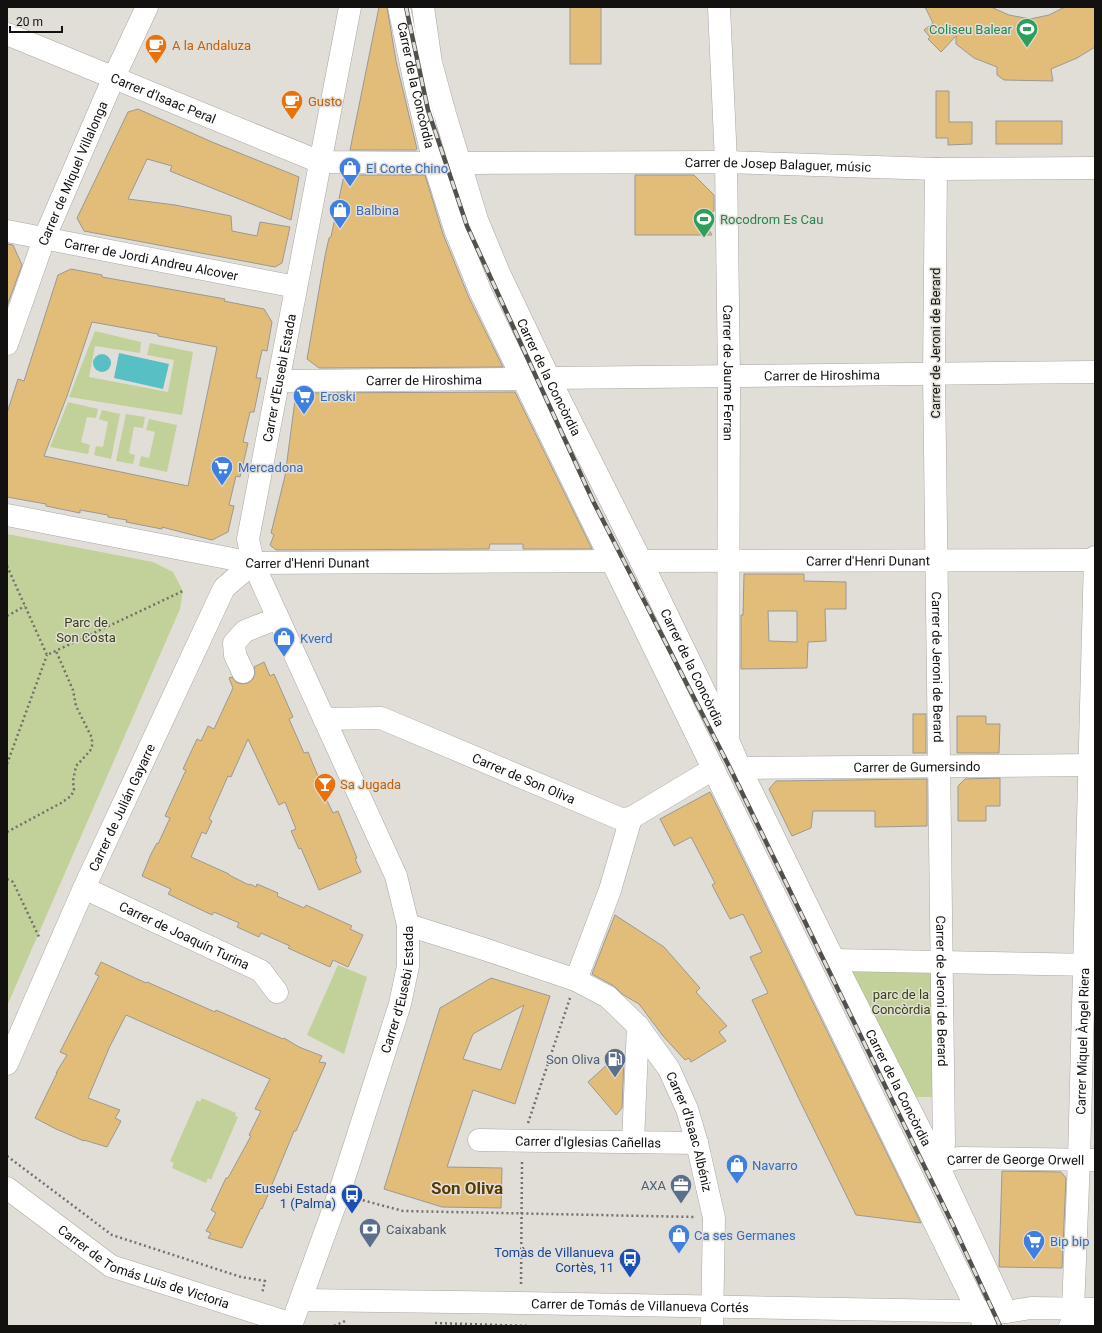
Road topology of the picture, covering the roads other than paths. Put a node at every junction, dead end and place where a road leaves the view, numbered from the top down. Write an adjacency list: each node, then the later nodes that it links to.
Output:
1 (147, 7): 7 (street, Carrer de Miquel Villalonga)
2 (350, 7): 8 (street, Carrer d'Eusebi Estada)
3 (399, 7): 10 (street, Carrer de la Concòrdia)
4 (423, 7): 11 (street, Carrer de la Concòrdia)
5 (719, 7): 9 (street, Carrer de Jaume Ferran)
6 (7, 34): 7 (street, Carrer d'Isaac Peral)
7 (114, 77): 8 (street, Carrer d'Isaac Peral); 15 (street, Carrer de Miquel Villalonga)
8 (320, 162): 10 (street); 16 (street, Carrer d'Eusebi Estada)
9 (726, 162): 11 (street, Carrer de Josep Balaguer, músic); 13 (street, Carrer de Josep Balaguer, músic); 20 (street, Carrer de Jaume Ferran)
10 (434, 163): 22 (street, Carrer de la Concòrdia)
11 (460, 163): 21 (street, Carrer de la Concòrdia)
12 (1095, 168): 13 (street, Carrer de Josep Balaguer, músic)
13 (936, 169): 19 (street, Carrer de Jeroni de Berard)
14 (7, 231): 15 (street, Carrer de Jordi Andreu Alcover)
15 (44, 239): 16 (street, Carrer de Jordi Andreu Alcover); 17 (street, Carrer de Miquel Villalonga)
16 (296, 287): 23 (street, Carrer d'Eusebi Estada)
17 (7, 344)
18 (1095, 372): 19 (street, Carrer de Hiroshima)
19 (934, 374): 20 (street, Carrer de Hiroshima); 30 (street, Carrer de Jeroni de Berard)
20 (729, 376): 21 (street, Carrer de Hiroshima); 29 (street, Carrer de Jaume Ferran)
21 (549, 378): 28 (street, Carrer de la Concòrdia)
22 (522, 379): 23 (street, Carrer de Hiroshima); 26 (street, Carrer de la Concòrdia)
23 (279, 381): 31 (street, Carrer d'Eusebi Estada)
24 (7, 515): 31 (street, Carrer d'Henri Dunant)
25 (1095, 557): 27 (street, Carrer Miquel Àngel Riera)
26 (612, 560): 31 (street, Carrer d'Henri Dunant); 39 (street, Carrer de la Concòrdia)
27 (1095, 560): 30 (street, Carrer d'Henri Dunant); 36 (street, Carrer Miquel Àngel Riera)
28 (641, 561): 29 (street, Carrer d'Henri Dunant); 35 (street, Carrer de la Concòrdia)
29 (728, 561): 30 (street, Carrer d'Henri Dunant); 35 (street, Carrer de Jaume Ferran)
30 (936, 561): 37 (street, Carrer de Jeroni de Berard)
31 (253, 563): 32 (street, Carrer d'Eusebi Estada); 41 (street, Carrer de Julián Gayarre)
32 (278, 618): 33 (street); 34 (street, Carrer d'Eusebi Estada)
33 (243, 672)
34 (324, 719): 40 (street, Carrer de Son Oliva); 42 (street, Carrer d'Eusebi Estada)
35 (728, 740): 38 (street, Carrer de la Concòrdia)
36 (1092, 765): 37 (street, Carrer de Gumersindo); 45 (street, Carrer Miquel Àngel Riera)
37 (939, 766): 38 (street, Carrer de Gumersindo); 44 (street, Carrer de Jeroni de Berard)
38 (740, 768): 43 (street, Carrer de la Concòrdia)
39 (714, 770): 40 (street); 61 (street, Carrer de la Concòrdia)
40 (632, 818): 46 (street)
41 (84, 888): 47 (street, Carrer de Joaquín Turina); 49 (street, Carrer de Julián Gayarre)
42 (408, 925): 46 (street, Carrer d'Isaac Albéniz); 56 (street, Carrer d'Eusebi Estada)
43 (834, 960): 44 (street); 54 (street, Carrer de la Concòrdia)
44 (941, 962): 45 (street); 54 (street, Carrer de Jeroni de Berard)
45 (1089, 965): 53 (street, Carrer Miquel Àngel Riera)
46 (576, 980): 48 (street, Carrer d'Isaac Albéniz)
47 (278, 992)
48 (638, 1026): 51 (street); 52 (street, Carrer d'Isaac Albéniz)
49 (7, 1064)
50 (479, 1140): 51 (street, Carrer d'Iglesias Cañellas)
51 (633, 1142): 52 (street, Carrer d'Iglesias Cañellas)
52 (697, 1143): 59 (street, Carrer d'Isaac Albéniz)
53 (1087, 1160): 54 (street, Carrer de George Orwell); 60 (street, Carrer Miquel Àngel Riera)
54 (937, 1163): 58 (street, Carrer de la Concòrdia)
55 (7, 1188): 62 (street, Carrer de Tomás Luis de Victoria)
56 (301, 1300): 59 (street, Carrer de Tomás de Villanueva Cortés); 62 (street, Carrer d'Eusebi Estada)
57 (1095, 1310): 60 (street, Carrer de Tomás de Villanueva Cortés)
58 (1006, 1312): 60 (street, Carrer de Tomás de Villanueva Cortés); 61 (street, Carrer de Tomás de Villanueva Cortés); 63 (street)
59 (712, 1317): 61 (street, Carrer de Tomás de Villanueva Cortés)
60 (1072, 1317)
61 (982, 1319)
62 (292, 1325)
63 (1027, 1326)

